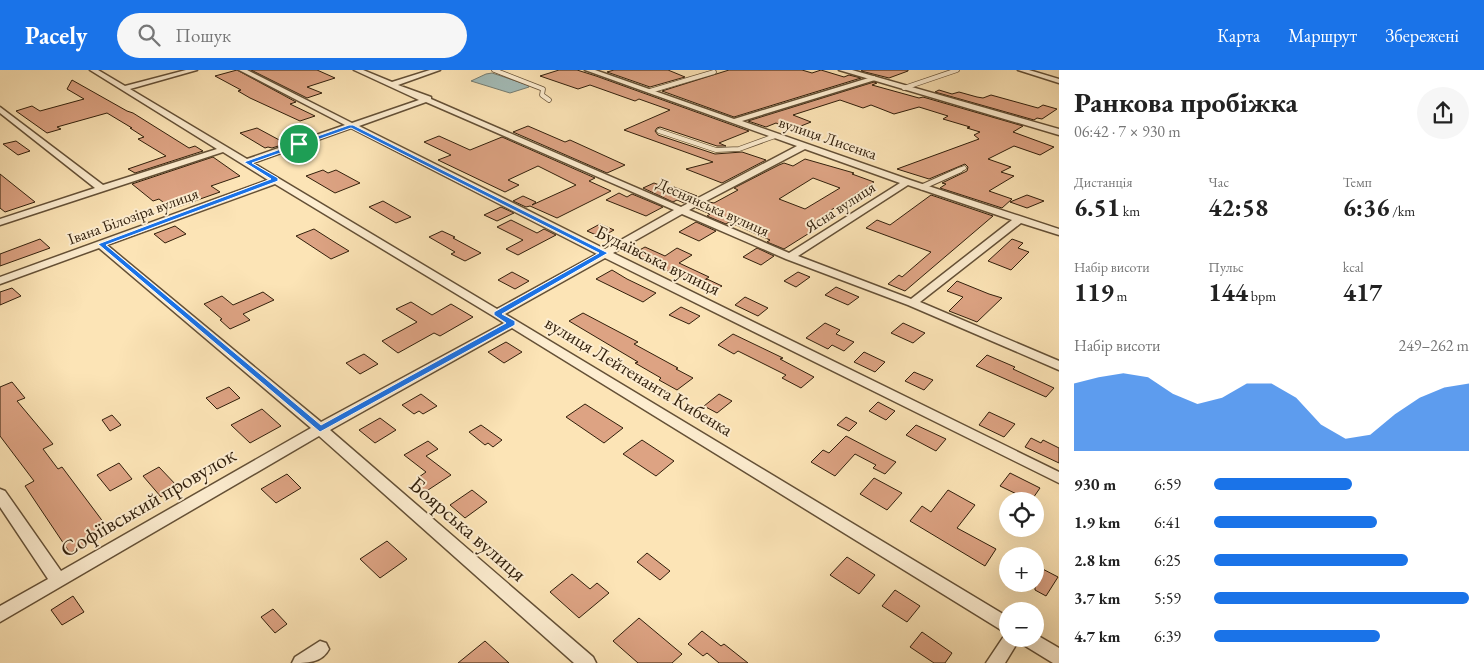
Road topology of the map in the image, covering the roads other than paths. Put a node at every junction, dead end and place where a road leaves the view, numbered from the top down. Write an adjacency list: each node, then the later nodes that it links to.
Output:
1 (93, 70): 15 (street)
2 (194, 70): 15 (street)
3 (242, 70): 22 (street, Будаївська вулиця)
4 (357, 70): 14 (street, Деснянська вулиця)
5 (437, 70): 14 (street)
6 (494, 70): 19 (lane)
7 (588, 70): 17 (street, вулиця Лисенка)
8 (843, 70): 12 (street)
9 (957, 70): 16 (lane)
10 (1021, 70): 13 (street)
11 (714, 72): 17 (lane)
12 (872, 78): 16 (street); 21 (street)
13 (1059, 81)
14 (391, 85): 18 (street, Деснянська вулиця)
15 (126, 88): 27 (street)
16 (904, 88): 24 (street)
17 (650, 91): 21 (street, вулиця Лисенка)
18 (428, 100): 22 (street); 34 (street, Деснянська вулиця)
19 (549, 100)
20 (0, 109): 33 (street)
21 (735, 121): 25 (street, вулиця Лисенка)
22 (351, 126): 28 (street); 39 (street, Будаївська вулиця)
23 (659, 131): 25 (lane)
24 (1059, 132)
25 (775, 136): 26 (street, вулиця Лисенка)
26 (804, 146): 31 (street, вулиця Лисенка); 34 (street)
27 (225, 149): 28 (street, вулиця Лейтенанта Кибенка); 33 (street)
28 (247, 162): 30 (street, вулиця Лейтенанта Кибенка)
29 (964, 168): 32 (lane)
30 (276, 180): 38 (street, Івана Білозіра вулиця); 43 (street, вулиця Лейтенанта Кибенка)
31 (907, 182): 32 (street, вулиця Лисенка); 40 (street, Ясна вулиця)
32 (922, 187): 35 (street, вулиця Лисенка)
33 (102, 189): 36 (street)
34 (682, 210): 39 (street); 40 (street, Деснянська вулиця)
35 (1018, 219): 37 (street, вулиця Лисенка); 42 (street)
36 (0, 222)
37 (1059, 232)
38 (101, 244): 41 (street, Івана Білозіра вулиця); 46 (street, Боярська вулиця)
39 (604, 253): 43 (street); 47 (street, Будаївська вулиця)
40 (790, 257): 42 (street, Деснянська вулиця)
41 (0, 280)
42 (912, 303): 45 (street, Деснянська вулиця)
43 (496, 314): 44 (street, вулиця Лейтенанта Кибенка)
44 (512, 323): 46 (street, Софіївський провулок); 51 (street, вулиця Лейтенанта Кибенка)
45 (1059, 366)
46 (320, 429): 49 (street, Софіївський провулок); 57 (street, Боярська вулиця)
47 (1059, 478)
48 (0, 495): 49 (street)
49 (59, 581): 50 (street, Софіївський провулок)
50 (0, 616)
51 (999, 621)
52 (1006, 647): 58 (street)
53 (1042, 647): 55 (street)
54 (320, 649): 56 (street)
55 (1059, 657)
56 (301, 663)
57 (587, 663)
58 (995, 663)

